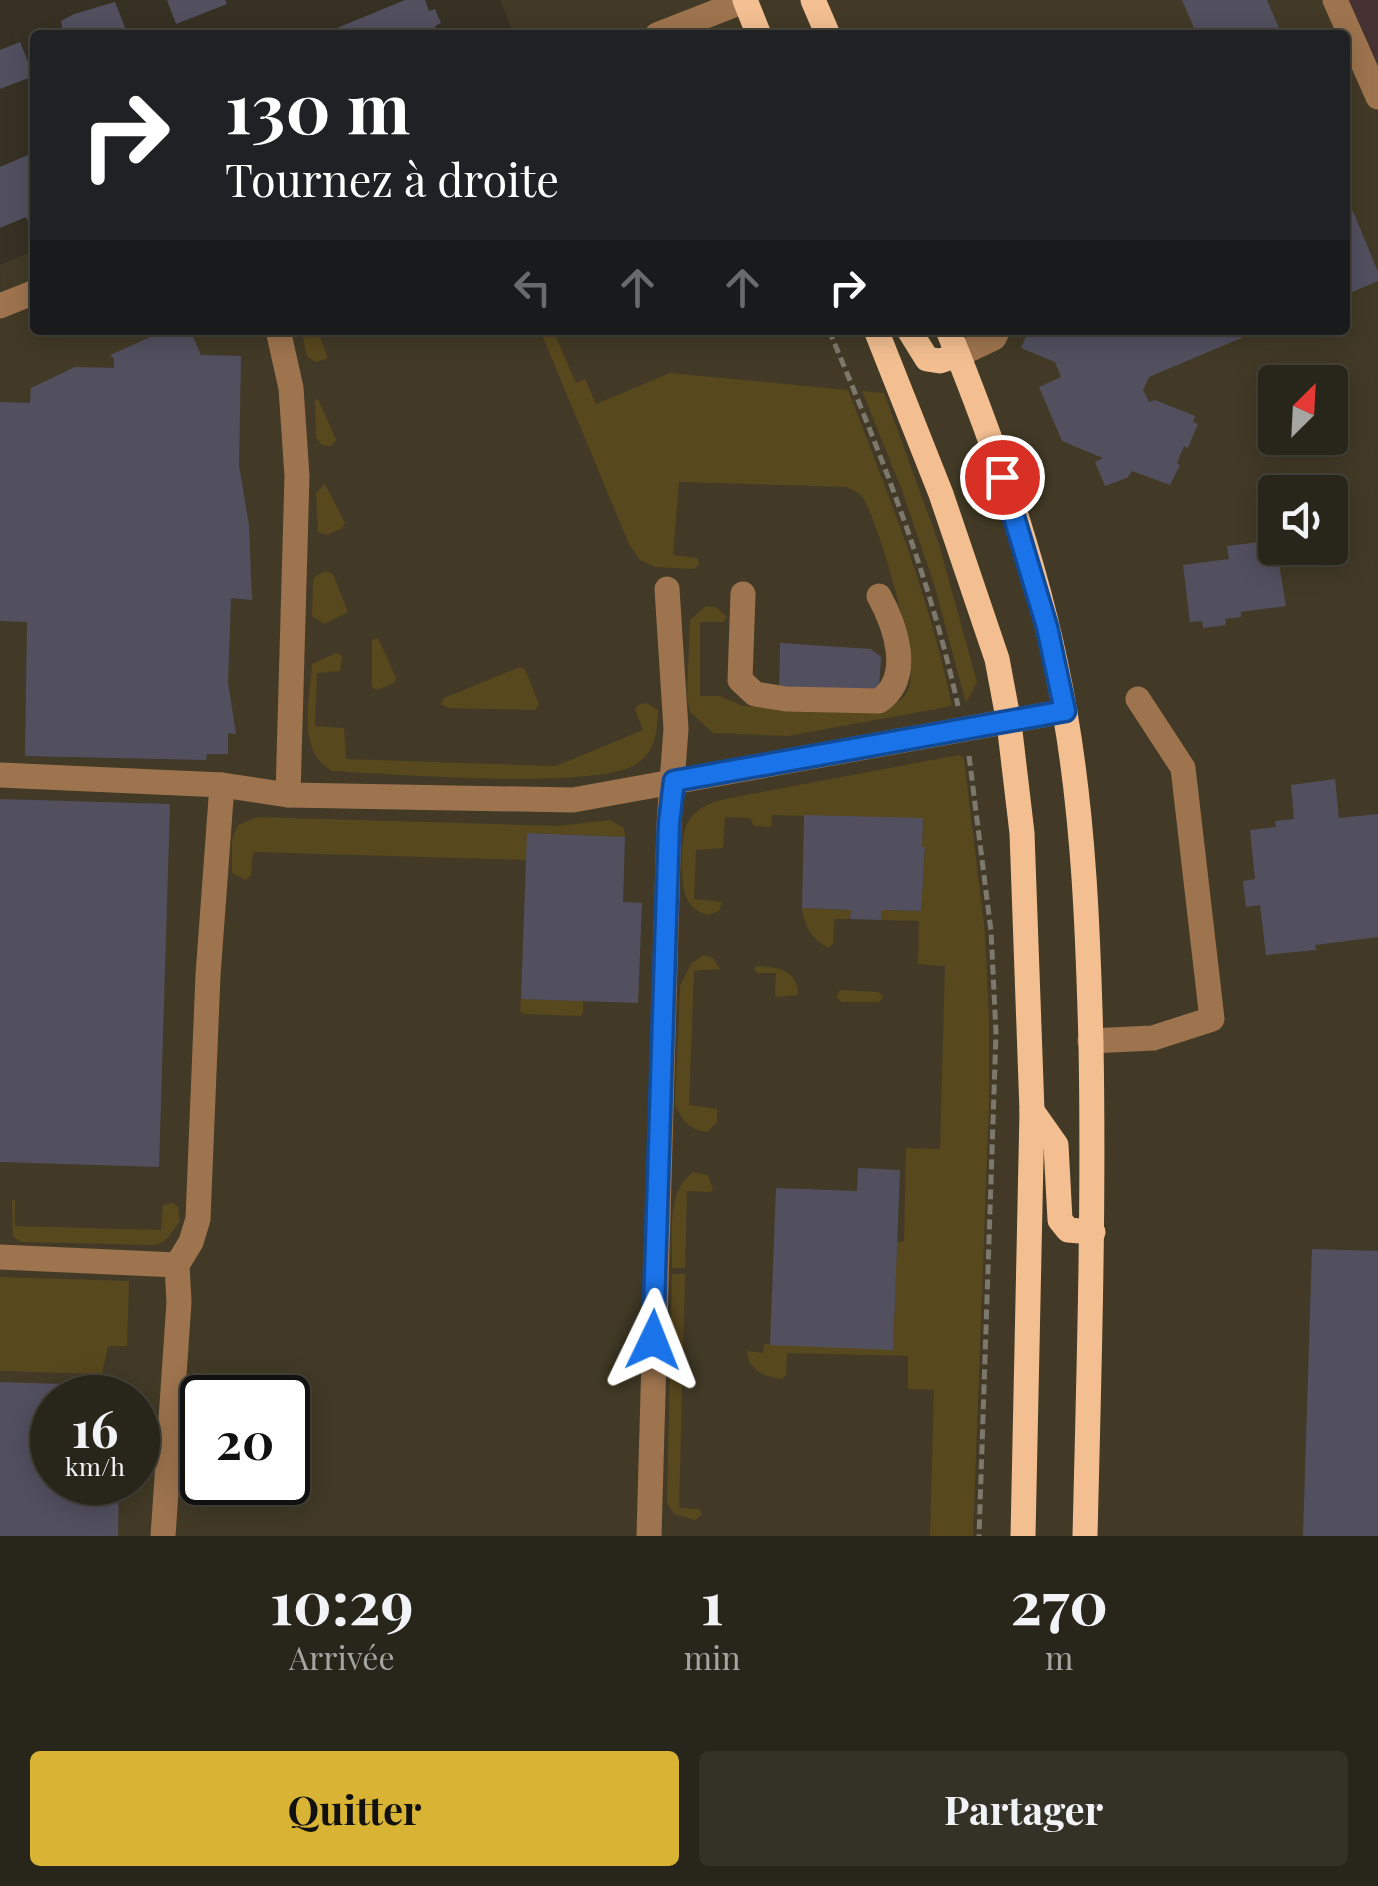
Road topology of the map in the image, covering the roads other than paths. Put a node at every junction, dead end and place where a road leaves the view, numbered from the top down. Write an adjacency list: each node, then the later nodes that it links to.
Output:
1 (746, 0): 4 (street); 5 (main road)
2 (813, 0): 6 (main road)
3 (1335, 0): 7 (street)
4 (670, 30)
5 (757, 30)
6 (826, 30)
7 (1348, 30)
8 (1350, 33): 9 (street)
9 (1378, 96)
10 (30, 294): 11 (street)
11 (0, 306)
12 (279, 335): 27 (street)
13 (878, 335): 23 (main road)
14 (913, 335): 17 (main road)
15 (950, 335): 17 (main road)
16 (996, 335): 17 (street)
17 (958, 354): 22 (main road)
18 (667, 589): 25 (street)
19 (744, 594): 20 (street)
20 (879, 596)
21 (1138, 699): 28 (street)
22 (1065, 711): 23 (street); 28 (main road)
23 (1009, 723): 25 (street); 29 (main road)
24 (0, 775): 26 (street)
25 (674, 781): 27 (street); 34 (street)
26 (222, 785): 27 (street); 32 (street)
27 (288, 795)
28 (1090, 1042): 30 (main road)
29 (1032, 1112): 30 (main road); 35 (main road)
30 (1093, 1232): 36 (main road)
31 (0, 1257): 32 (street)
32 (176, 1265): 33 (street)
33 (163, 1536)
34 (649, 1536)
35 (1024, 1536)
36 (1084, 1536)

